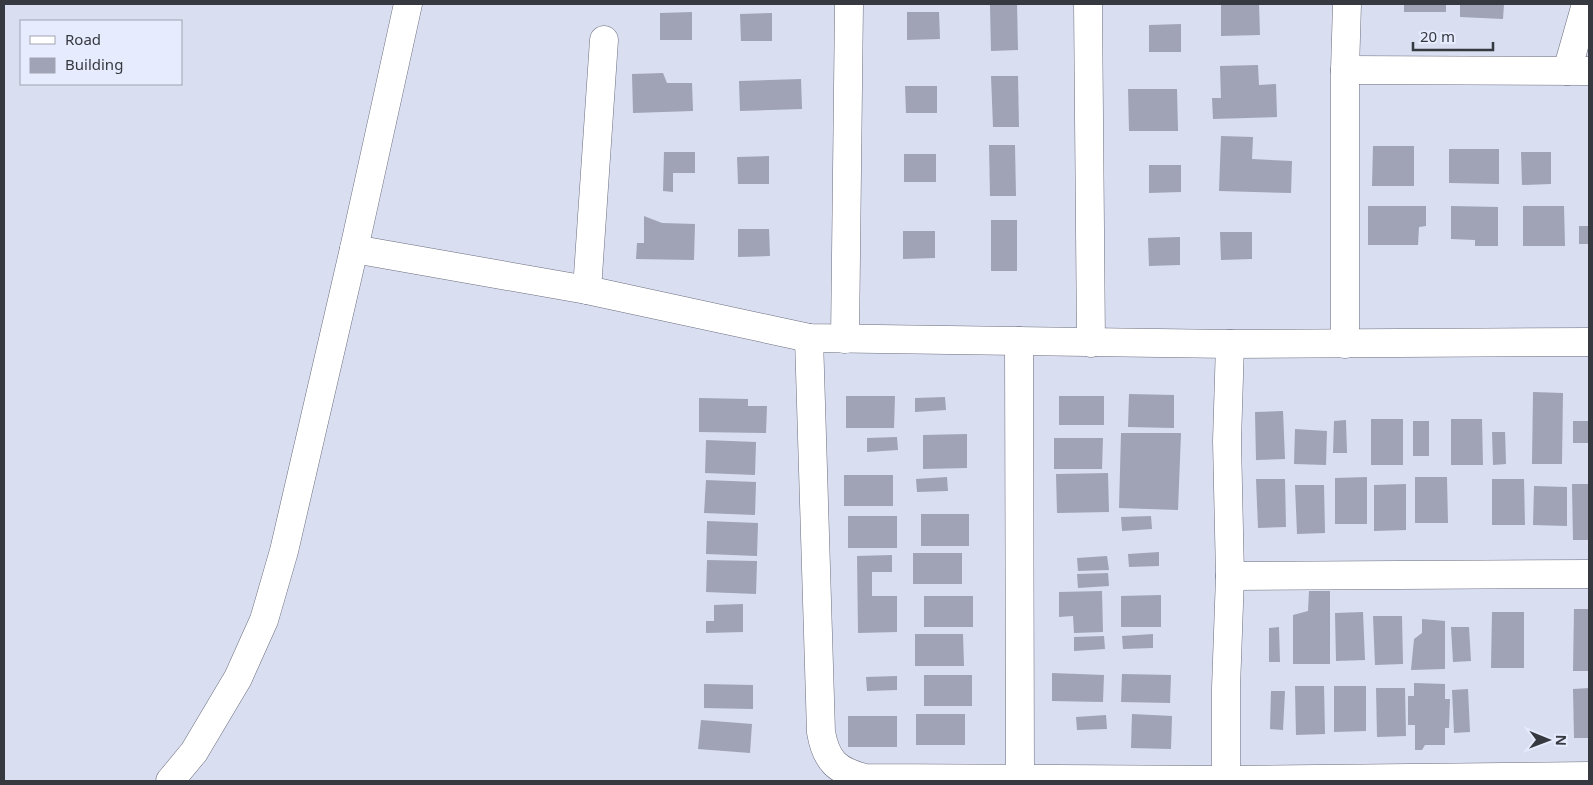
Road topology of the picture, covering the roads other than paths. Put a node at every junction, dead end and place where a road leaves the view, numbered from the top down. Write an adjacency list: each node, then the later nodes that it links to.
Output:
1 (408, 4): 9 (street)
2 (849, 4): 12 (street)
3 (1088, 4): 15 (street)
4 (1347, 4): 7 (street)
5 (1586, 4): 8 (street)
6 (604, 40): 10 (street)
7 (1345, 70): 8 (street); 17 (street)
8 (1578, 71)
9 (354, 249): 10 (street); 23 (street)
10 (587, 290): 11 (street)
11 (809, 338): 12 (street); 21 (street)
12 (845, 339): 13 (street)
13 (1019, 342): 15 (street); 21 (street)
14 (1589, 342): 17 (street)
15 (1090, 343): 16 (street)
16 (1230, 344): 17 (street); 19 (street)
17 (1345, 344)
18 (1589, 574): 19 (street)
19 (1230, 576): 22 (street)
20 (1589, 776): 22 (street)
21 (1020, 779): 22 (street)
22 (1226, 780)
23 (170, 781)

